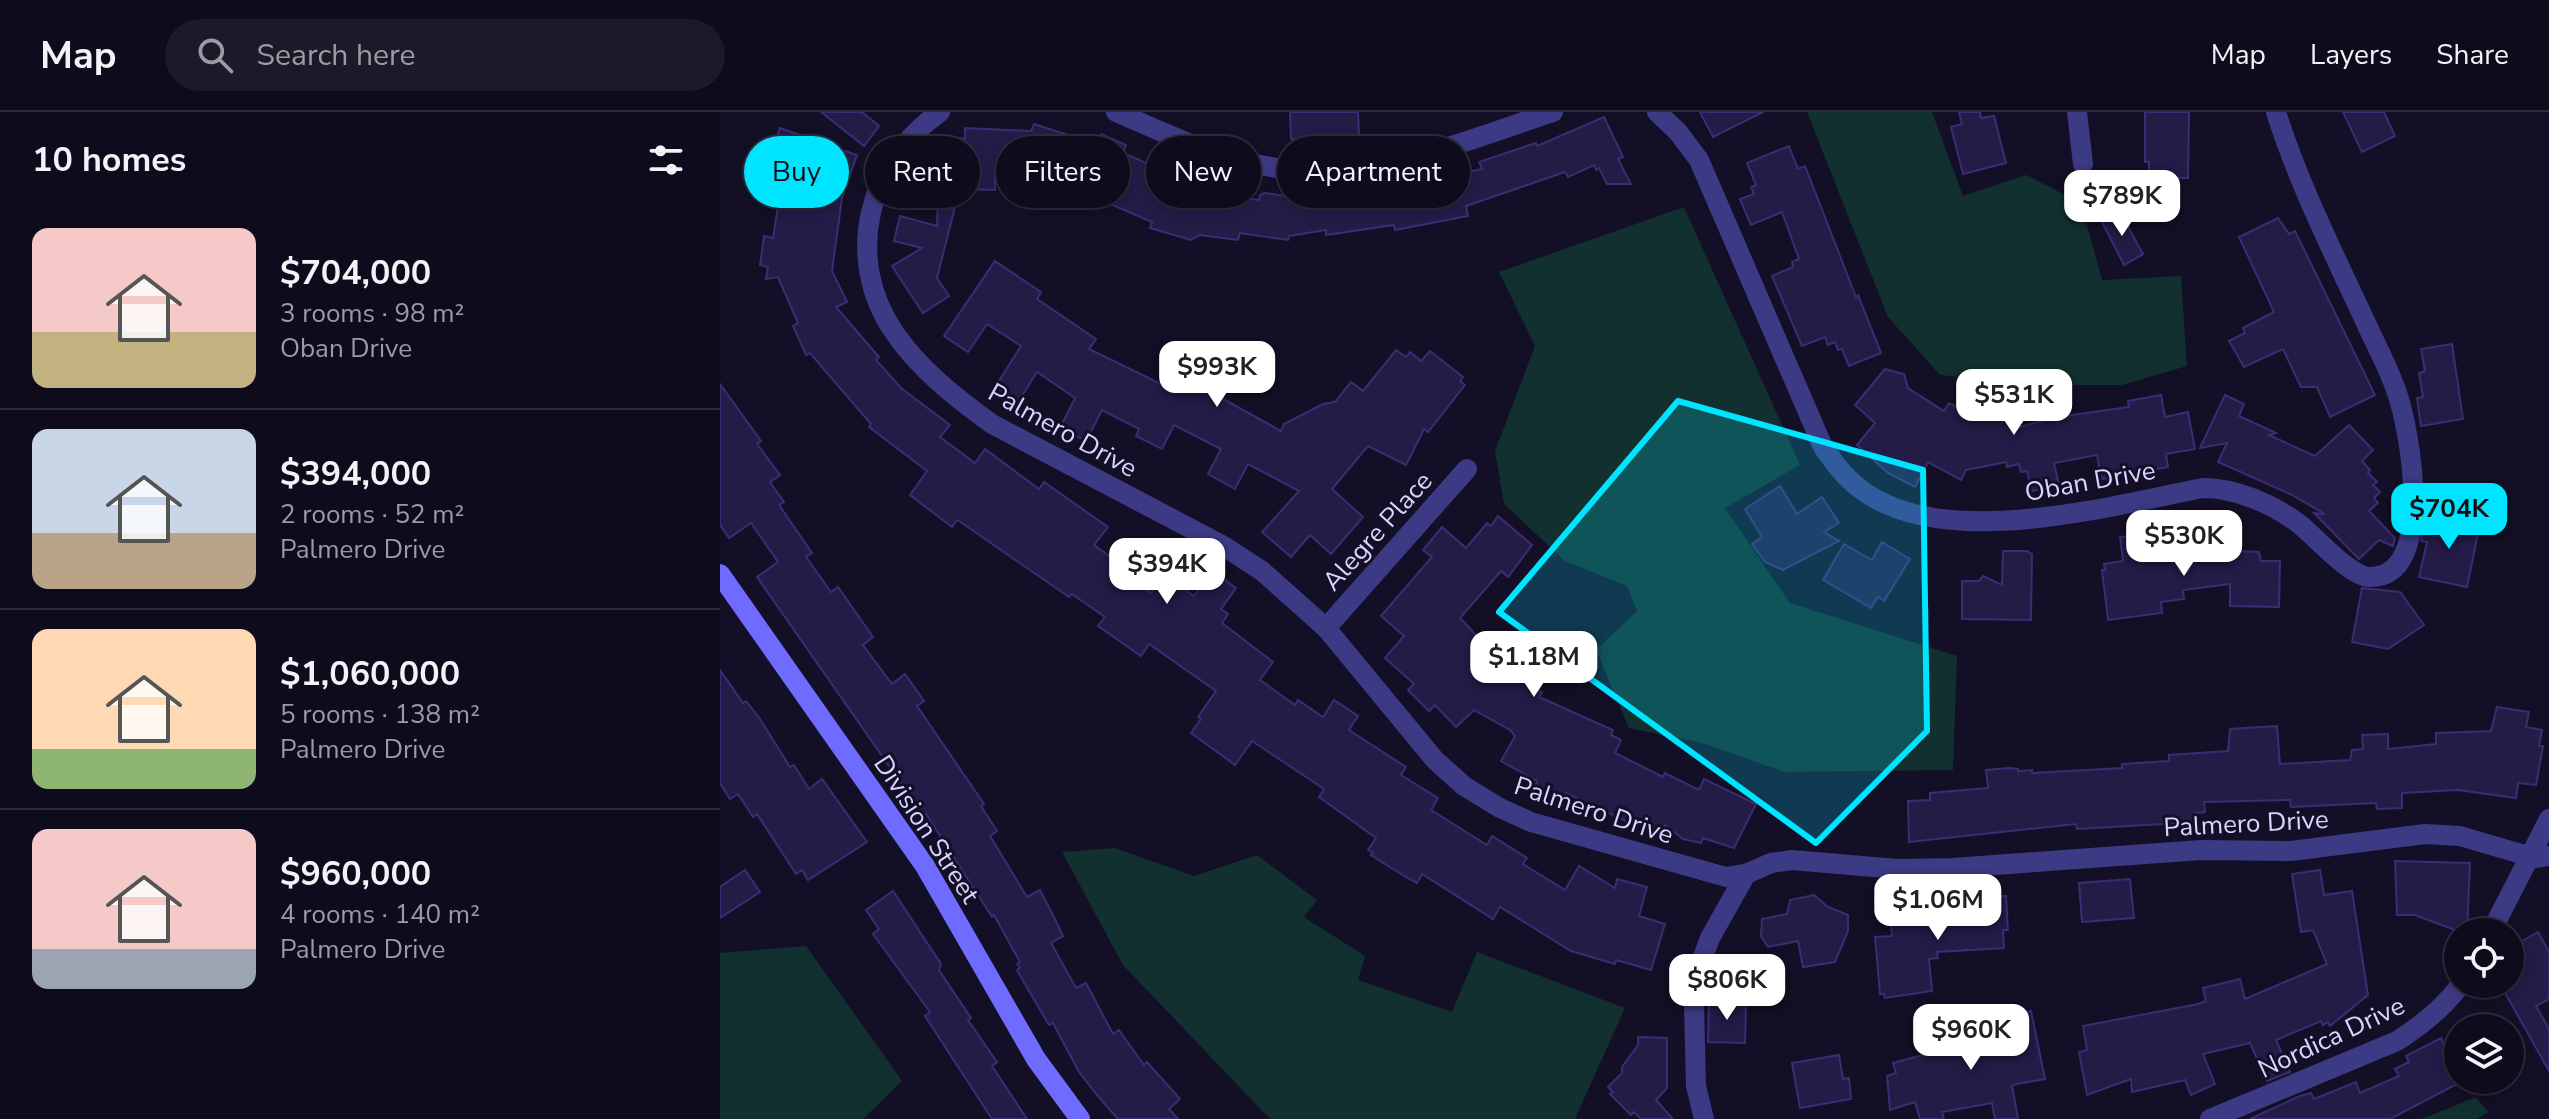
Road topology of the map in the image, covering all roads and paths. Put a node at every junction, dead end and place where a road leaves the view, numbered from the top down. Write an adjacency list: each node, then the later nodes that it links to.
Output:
1 (940, 112): 10 (street, Palmero Drive)
2 (1116, 112): 3 (street)
3 (1553, 112)
4 (1657, 112): 6 (street, Oban Drive)
5 (2077, 112): 7 (street)
6 (2276, 112)
7 (2083, 164)
8 (1467, 469): 10 (street, Alegre Place)
9 (720, 574): 16 (street, Division Street)
10 (1326, 628): 13 (street, Palmero Drive)
11 (2549, 819): 12 (street)
12 (2540, 856): 13 (street, Palmero Drive); 14 (street)
13 (1746, 874): 17 (street)
14 (2500, 918)
15 (2451, 998): 18 (street, Nordica Drive)
16 (1080, 1119)
17 (1704, 1119)
18 (2210, 1119)

